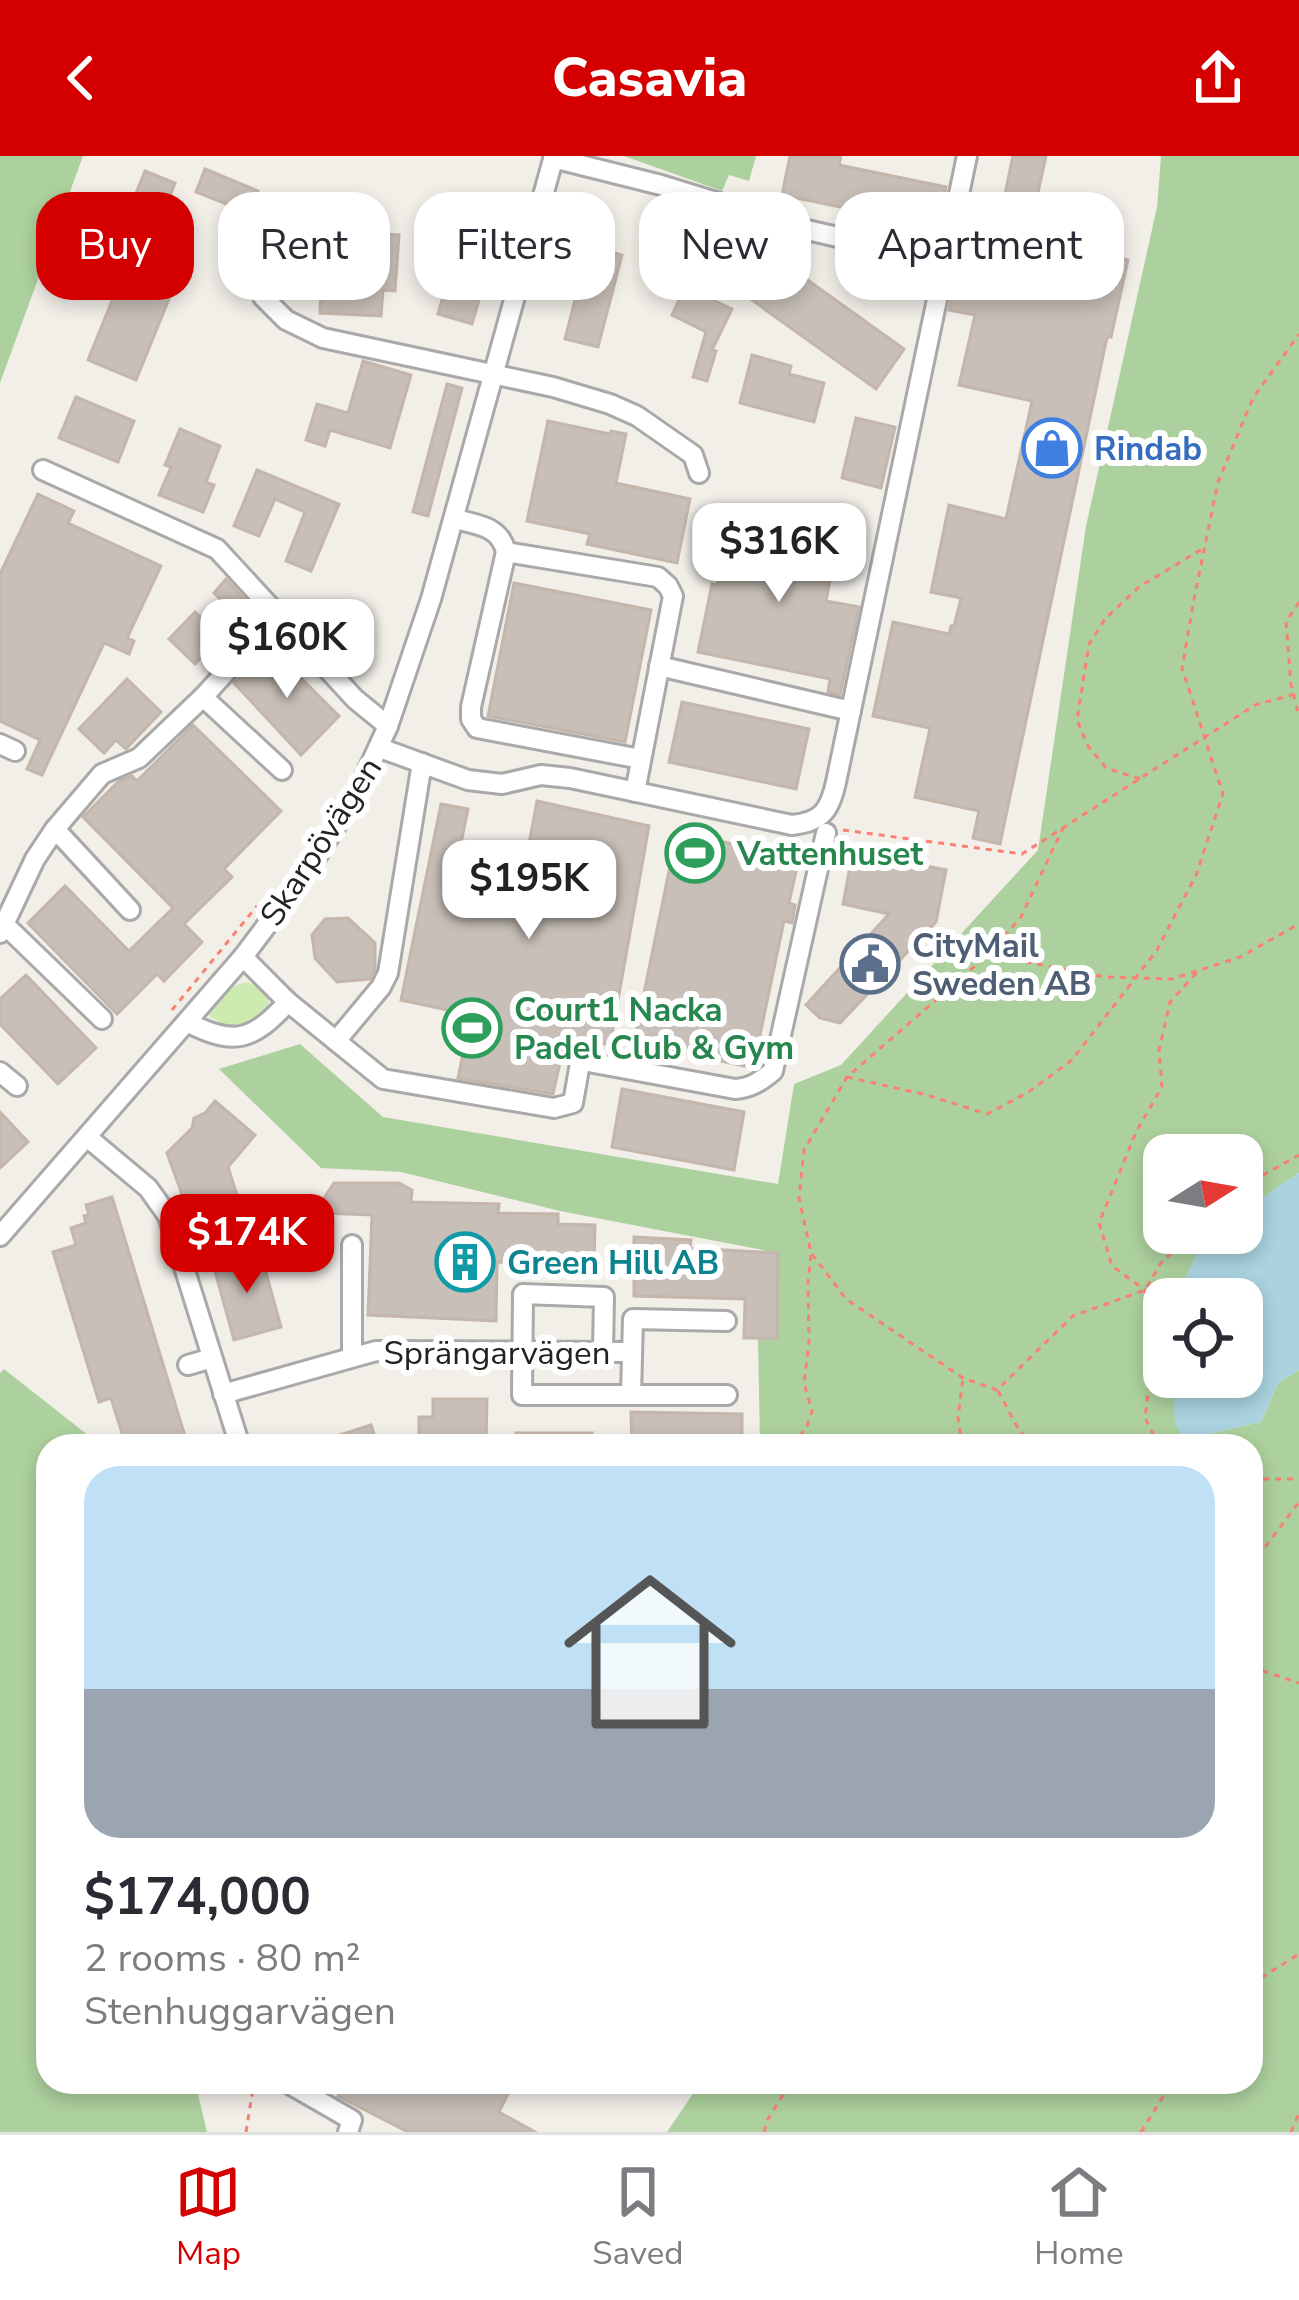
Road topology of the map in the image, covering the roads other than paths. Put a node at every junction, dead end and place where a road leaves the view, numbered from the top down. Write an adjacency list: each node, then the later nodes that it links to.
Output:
1 (967, 156): 3 (street)
2 (553, 157): 4 (street); 7 (street, Skarpövägen)
3 (959, 192)
4 (835, 236)
5 (265, 300): 7 (street)
6 (935, 300): 15 (street)
7 (494, 375): 9 (street); 10 (street, Skarpövägen)
8 (43, 470): 12 (street)
9 (699, 472)
10 (455, 519): 11 (street); 16 (street, Skarpövägen)
11 (506, 552): 13 (street); 18 (street)
12 (277, 616): 14 (street); 16 (street)
13 (659, 666): 15 (street); 18 (street)
14 (203, 697): 20 (street); 22 (street)
15 (851, 711): 21 (street)
16 (388, 727): 17 (street, Skarpövägen)
17 (380, 748): 19 (street); 26 (street, Skarpövägen)
18 (641, 759): 21 (street)
19 (422, 764): 21 (street); 30 (street)
20 (282, 770)
21 (635, 792)
22 (55, 829): 24 (street); 25 (street)
23 (828, 831): 30 (street)
24 (130, 910)
25 (2, 929): 28 (street)
26 (243, 957): 27 (street); 29 (street, Skarpövägen)
27 (288, 1002): 29 (street); 30 (street)
28 (102, 1019)
29 (187, 1022): 33 (street, Skarpövägen)
30 (336, 1041)
31 (0, 1072): 32 (street)
32 (17, 1086)
33 (87, 1137): 34 (street, Skarpövägen); 41 (street)
34 (1, 1232)
35 (352, 1245): 40 (street)
36 (726, 1322): 39 (street)
37 (523, 1352): 38 (street, Sprängarvägen); 38 (street); 40 (street, Sprängarvägen); 44 (street)
38 (604, 1352): 39 (street, Sprängarvägen)
39 (632, 1352): 44 (street)
40 (352, 1356): 43 (street, Sprängarvägen)
41 (212, 1358): 42 (street); 43 (street)
42 (188, 1365)
43 (223, 1394): 46 (street)
44 (632, 1395): 45 (street)
45 (727, 1396)
46 (236, 1434)
47 (307, 2094): 48 (street)
48 (348, 2132)

